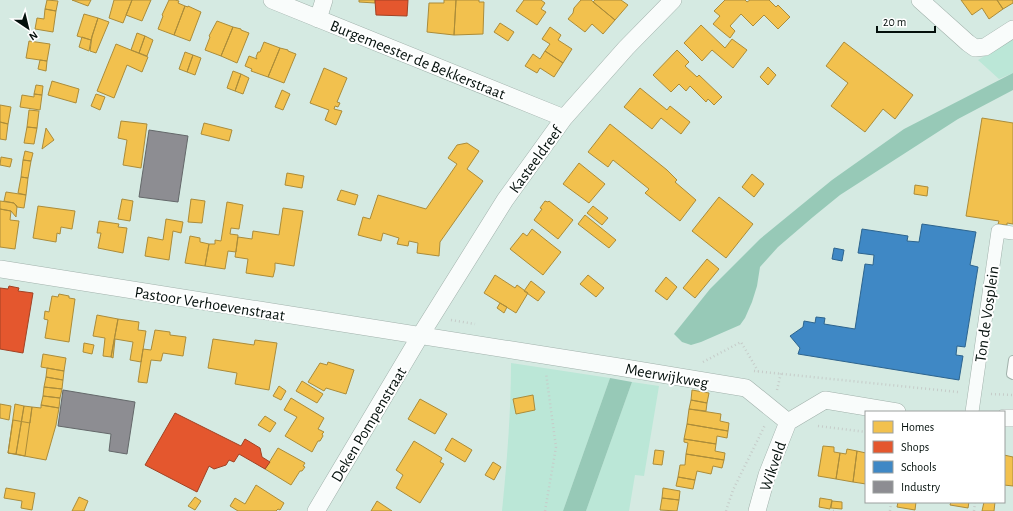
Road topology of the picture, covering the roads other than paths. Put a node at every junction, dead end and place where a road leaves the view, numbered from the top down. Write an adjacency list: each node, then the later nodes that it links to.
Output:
1 (272, 0): 5 (street, Burgemeester de Bekkerstraat)
2 (324, 0): 5 (street)
3 (673, 0): 7 (street, Kasteeldreef)
4 (920, 0): 6 (street)
5 (316, 24): 7 (street, Burgemeester de Bekkerstraat)
6 (1013, 30)
7 (564, 118): 10 (street, Kasteeldreef)
8 (1013, 233): 14 (street, Ton de Vosplein)
9 (0, 269): 10 (street, Pastoor Verhoevenstraat)
10 (420, 336): 15 (street, Meerwijkweg); 16 (street, Deken Pompenstraat)
11 (1013, 360): 12 (lane)
12 (1013, 374)
13 (891, 411): 15 (street)
14 (972, 411)
15 (788, 422): 17 (street, Wikveld)
16 (316, 511)
17 (758, 511)

